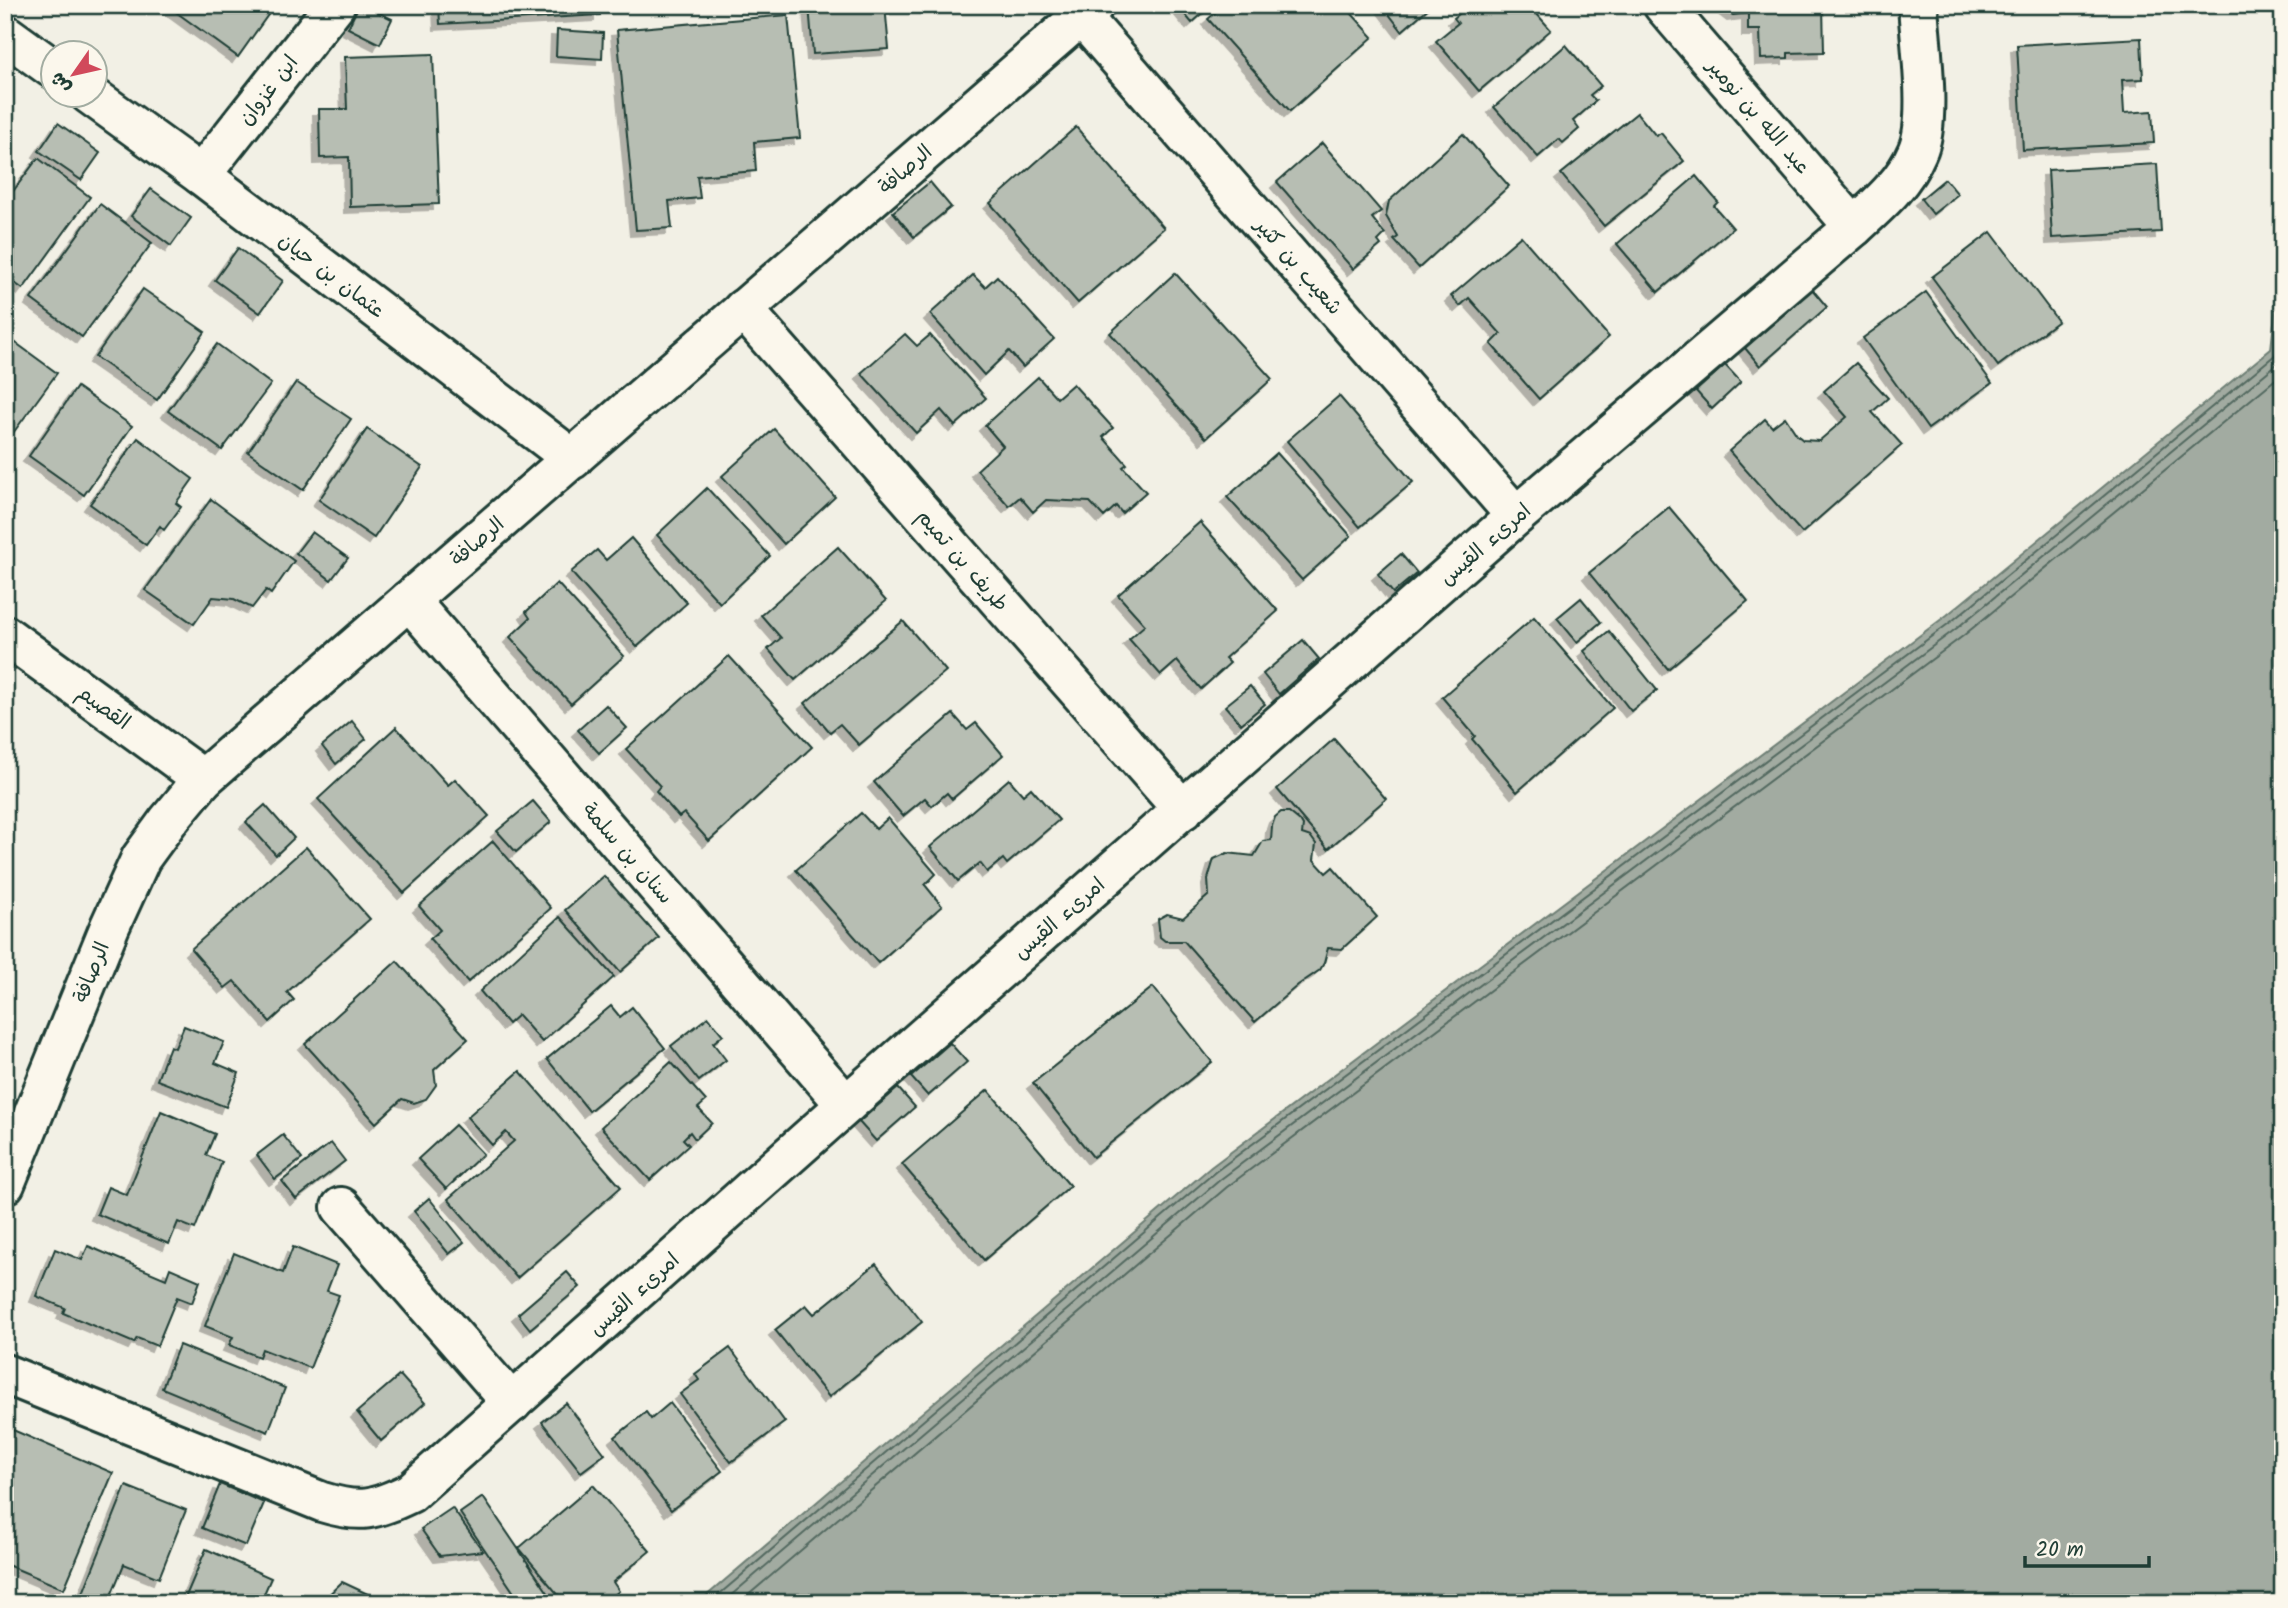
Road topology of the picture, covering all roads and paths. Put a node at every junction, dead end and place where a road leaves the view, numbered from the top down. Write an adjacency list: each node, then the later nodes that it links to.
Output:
1 (335, 5): 8 (street, ابن غزوان)
2 (1663, 5): 9 (street, عبد الله بن نومير)
3 (1918, 5): 9 (street, امرىء القيس)
4 (1087, 11): 10 (street, الرصافة); 12 (street, شعيب بن كثير)
5 (5, 34): 6 (street)
6 (38, 58)
7 (108, 108): 8 (street, عثمان بن حيان)
8 (201, 175): 11 (street, عثمان بن حيان)
9 (1854, 227): 12 (street, امرىء القيس)
10 (743, 309): 11 (street, الرصافة); 16 (street, طريف بن تميم)
11 (573, 459): 13 (street, الرصافة)
12 (1516, 516): 16 (street, امرىء القيس)
13 (409, 600): 15 (street, الرصافة); 17 (street, سنان بن سلمة)
14 (5, 635): 15 (street, القصيم)
15 (202, 779): 18 (street, الرصافة)
16 (1183, 810): 17 (street, امرىء القيس)
17 (846, 1105): 21 (street, امرىء القيس)
18 (5, 1184)
19 (341, 1207): 21 (street)
20 (5, 1374): 21 (street, امرىء القيس)
21 (512, 1403)

